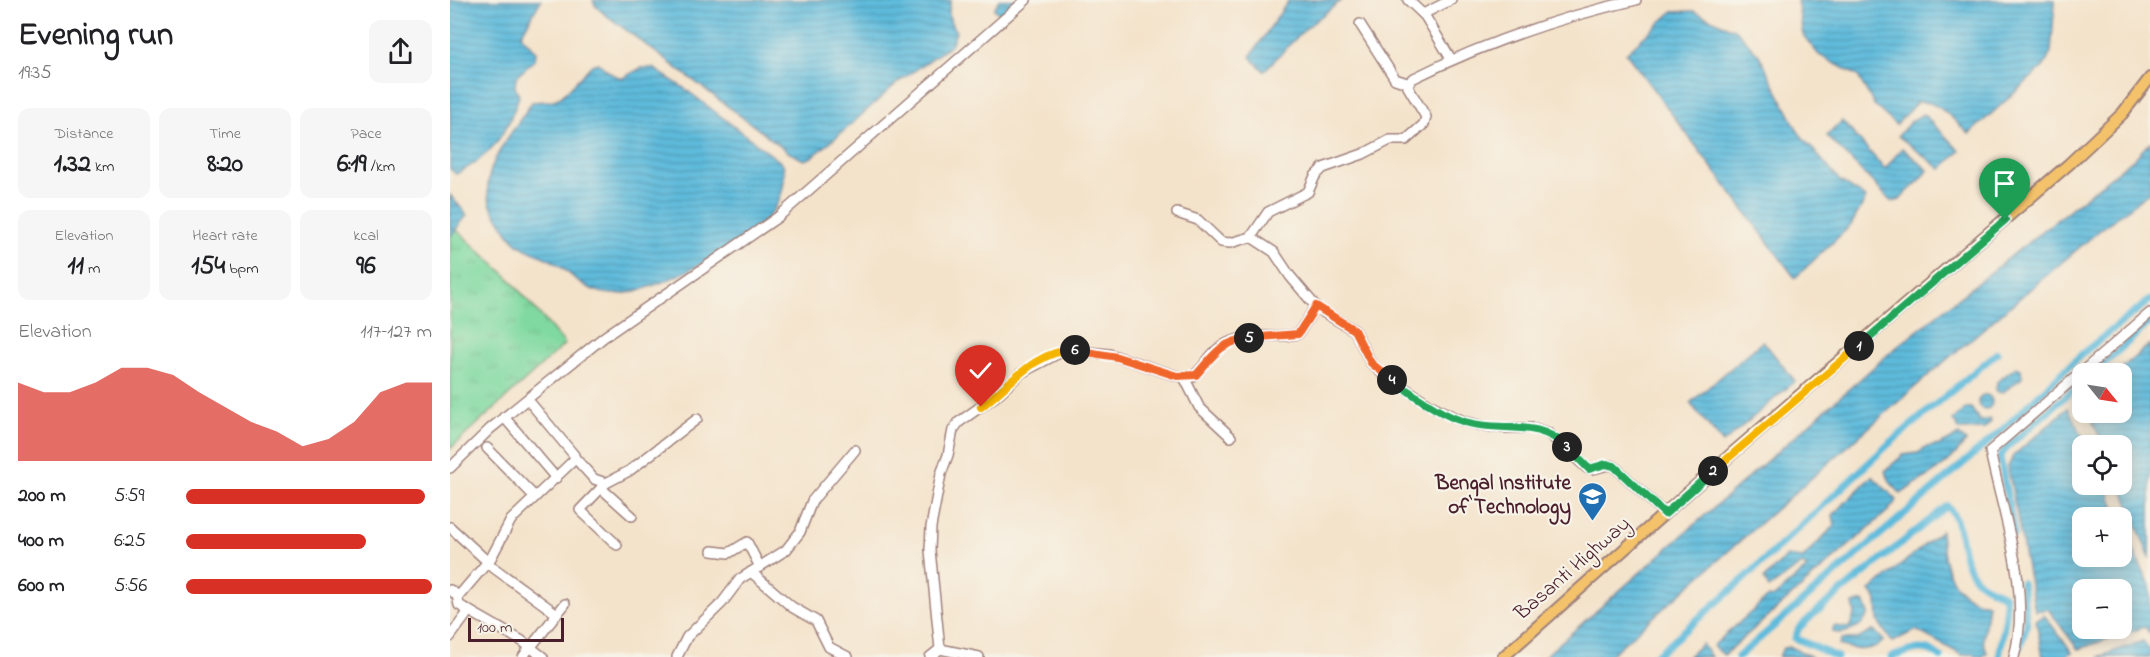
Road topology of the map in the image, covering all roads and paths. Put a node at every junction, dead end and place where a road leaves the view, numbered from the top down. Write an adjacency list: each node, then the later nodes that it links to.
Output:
1 (1026, 0): 15 (street)
2 (1408, 0): 5 (street)
3 (1451, 0): 5 (street)
4 (1636, 0): 7 (street)
5 (1423, 14): 7 (street)
6 (1360, 24): 9 (street)
7 (1451, 59): 9 (street)
8 (2150, 78): 26 (main road, Basanti Highway)
9 (1407, 84): 11 (street)
10 (1177, 213): 11 (street)
11 (1251, 237): 12 (street)
12 (1316, 306): 14 (street); 26 (street)
13 (2150, 313): 49 (street)
14 (1184, 377): 18 (street); 41 (street)
15 (528, 400): 16 (street); 21 (street)
16 (504, 417): 22 (street); 23 (street)
17 (697, 419): 24 (street)
18 (1231, 437)
19 (486, 448): 25 (street)
20 (855, 450): 32 (street)
21 (575, 458): 23 (street); 24 (street)
22 (450, 468)
23 (556, 478): 25 (street)
24 (604, 485): 27 (street); 29 (street)
25 (535, 497): 31 (street)
26 (1665, 514): 48 (main road, Basanti Highway)
27 (632, 516)
28 (450, 527): 31 (street)
29 (617, 545)
30 (712, 550): 32 (street)
31 (487, 563): 35 (street); 38 (street)
32 (760, 567): 33 (street)
33 (751, 572): 44 (street); 45 (street)
34 (450, 590): 35 (street)
35 (458, 600): 37 (street)
36 (565, 604): 38 (street)
37 (468, 611): 39 (street); 40 (street)
38 (556, 614): 40 (street)
39 (450, 637)
40 (531, 645): 42 (street); 43 (street)
41 (940, 649): 46 (street); 47 (street)
42 (523, 657)
43 (543, 657)
44 (677, 657)
45 (849, 657)
46 (930, 657)
47 (979, 657)
48 (1503, 657)
49 (2014, 657)

